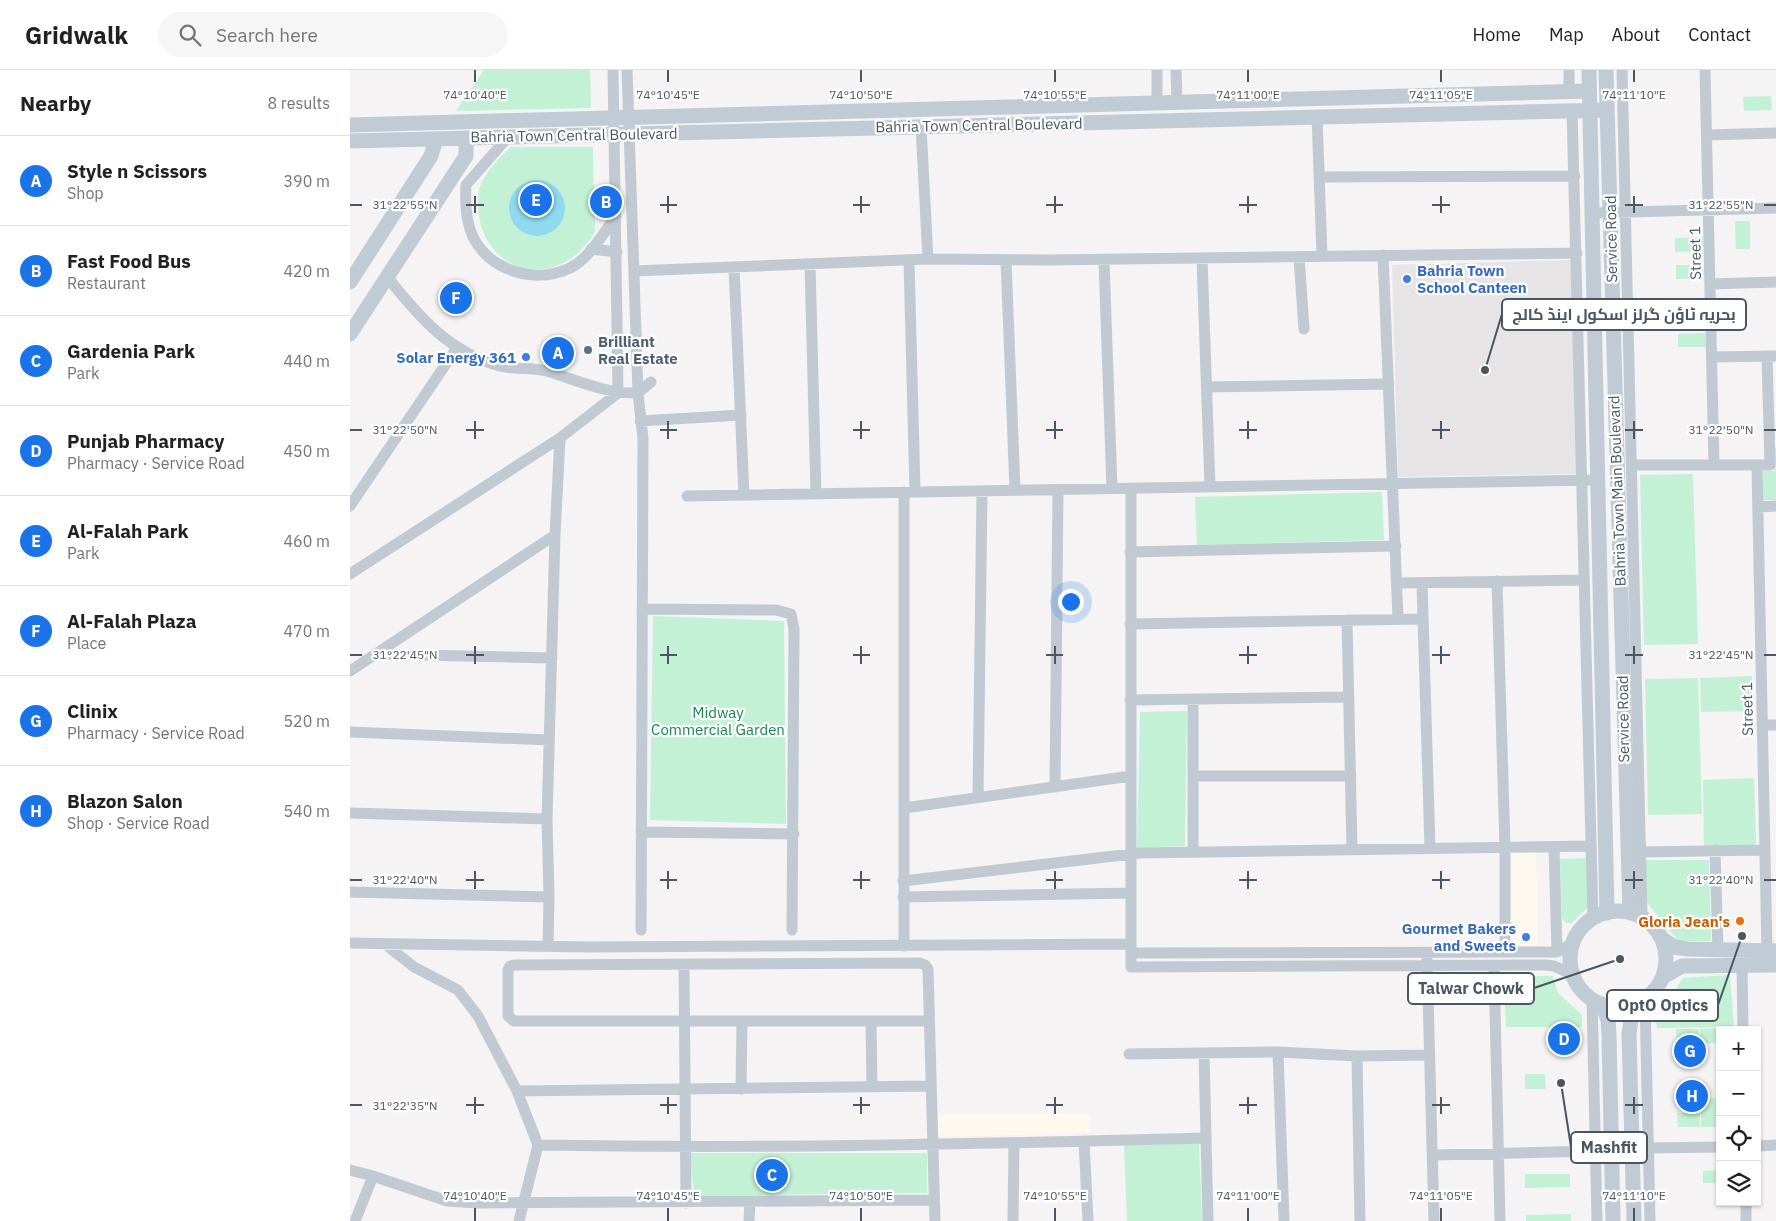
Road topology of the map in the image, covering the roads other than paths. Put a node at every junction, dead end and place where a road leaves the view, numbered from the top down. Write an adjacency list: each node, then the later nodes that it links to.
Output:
1 (613, 70): 19 (street)
2 (627, 70): 19 (street)
3 (1157, 70): 14 (street)
4 (1176, 70): 13 (street)
5 (1569, 70): 11 (street)
6 (1589, 70): 10 (main road, Bahria Town Main Boulevard)
7 (1606, 70): 17 (main road, Bahria Town Main Boulevard)
8 (1622, 70): 36 (street, Service Road)
9 (1705, 70): 25 (street, Street 1)
10 (1589, 91): 11 (main road, Bahria Town Central Boulevard); 16 (main road, Bahria Town Main Boulevard)
11 (1569, 92): 12 (main road, Bahria Town Central Boulevard)
12 (1514, 93): 13 (main road, Bahria Town Central Boulevard); 16 (main road)
13 (1177, 101): 14 (main road, Bahria Town Central Boulevard)
14 (1158, 102): 19 (main road, Bahria Town Central Boulevard)
15 (1572, 110): 16 (main road, Bahria Town Central Boulevard); 18 (main road, Bahria Town Central Boulevard); 32 (street)
16 (1590, 110): 17 (main road, Bahria Town Central Boulevard); 22 (main road); 37 (main road, Bahria Town Main Boulevard)
17 (1607, 110): 22 (main road, Bahria Town Main Boulevard)
18 (1317, 116): 21 (main road, Bahria Town Central Boulevard); 31 (street)
19 (622, 117): 20 (main road, Bahria Town Central Boulevard); 24 (street)
20 (350, 125)
21 (921, 127): 24 (main road, Bahria Town Central Boulevard); 47 (street)
22 (1608, 128): 38 (main road, Bahria Town Main Boulevard)
23 (1776, 133): 25 (street)
24 (622, 135): 26 (main road, Bahria Town Central Boulevard); 39 (street); 53 (street)
25 (1707, 135): 35 (street, Street 1)
26 (508, 137): 27 (main road, Bahria Town Central Boulevard); 33 (street)
27 (466, 138): 28 (main road, Bahria Town Central Boulevard); 30 (main road)
28 (436, 139): 29 (main road, Bahria Town Central Boulevard); 55 (main road)
29 (350, 141)
30 (466, 156): 33 (street); 54 (main road)
31 (1319, 176): 32 (street); 43 (street)
32 (1575, 176): 42 (street)
33 (466, 185): 40 (street)
34 (1776, 208): 35 (street)
35 (1709, 210): 36 (street); 57 (street, Street 1)
36 (1625, 212): 38 (street); 74 (street, Service Road)
37 (1593, 213): 38 (street); 77 (main road, Bahria Town Main Boulevard)
38 (1610, 213): 75 (main road, Bahria Town Main Boulevard)
39 (616, 217): 40 (street); 41 (street)
40 (591, 249): 41 (street)
41 (617, 252): 66 (street)
42 (1577, 252): 44 (street); 76 (street)
43 (1322, 256): 44 (street); 45 (street)
44 (1383, 256): 64 (street)
45 (1299, 257): 46 (street); 58 (street)
46 (1202, 258): 50 (street); 65 (street)
47 (928, 259): 48 (street); 49 (street)
48 (909, 260): 51 (street); 85 (street)
49 (1006, 260): 50 (street); 82 (street)
50 (1104, 260): 81 (street)
51 (810, 264): 52 (street); 86 (street)
52 (734, 267): 53 (street); 68 (street)
53 (634, 271): 67 (street)
54 (388, 278): 59 (main road); 60 (street)
55 (350, 282)
56 (1776, 282): 57 (street)
57 (1710, 284): 62 (street, Street 1)
58 (1304, 329)
59 (350, 334)
60 (456, 349): 66 (street); 89 (street)
61 (1772, 356): 62 (street); 71 (street)
62 (1712, 357): 72 (street, Street 1)
63 (651, 382): 67 (street)
64 (1390, 384): 65 (street); 78 (street)
65 (1207, 387): 79 (street)
66 (618, 393): 67 (street); 70 (street)
67 (638, 393): 69 (street)
68 (741, 415): 69 (street); 87 (street)
69 (640, 422): 100 (street)
70 (560, 438): 92 (street); 95 (street)
71 (1773, 442): 73 (street)
72 (1714, 465): 73 (street); 74 (street)
73 (1757, 466): 91 (street, Street 1)
74 (1632, 469): 75 (street); 134 (street, Service Road)
75 (1616, 473): 141 (main road, Bahria Town Main Boulevard)
76 (1581, 480): 77 (street); 78 (street); 96 (street)
77 (1598, 480): 142 (main road, Bahria Town Main Boulevard)
78 (1394, 482): 79 (street); 93 (street)
79 (1210, 487): 80 (street)
80 (1131, 488): 81 (street); 94 (street)
81 (1112, 489): 83 (street)
82 (1015, 490): 83 (street); 84 (street)
83 (1058, 490): 118 (street)
84 (982, 491): 85 (street); 119 (street)
85 (910, 492): 86 (street); 120 (street)
86 (816, 494): 87 (street)
87 (744, 495): 88 (street)
88 (687, 496)
89 (350, 506)
90 (1776, 506): 91 (street)
91 (1758, 507): 111 (street, Street 1)
92 (555, 535): 105 (street); 106 (street)
93 (1396, 546): 94 (street); 98 (street)
94 (1130, 552): 104 (street)
95 (350, 574)
96 (1584, 580): 97 (street); 126 (street)
97 (1497, 582): 99 (street); 127 (street)
98 (1397, 583): 99 (street); 101 (street)
99 (1422, 583): 102 (street)
100 (642, 609): 124 (street); 125 (street)
101 (1398, 619): 102 (street); 103 (street)
102 (1423, 619): 129 (street)
103 (1347, 620): 104 (street); 108 (street)
104 (1130, 624): 110 (street)
105 (375, 654): 106 (street); 107 (street)
106 (552, 658): 114 (street)
107 (350, 671)
108 (1349, 697): 109 (street); 117 (street)
109 (1193, 699): 110 (street); 116 (street)
110 (1130, 700): 115 (street)
111 (1762, 725): 112 (street); 123 (street, Street 1)
112 (1776, 725)
113 (350, 732): 114 (street)
114 (549, 740): 122 (street)
115 (1131, 776): 118 (street); 135 (street)
116 (1193, 776): 117 (street); 133 (street)
117 (1351, 776): 130 (street)
118 (1055, 787): 119 (street)
119 (978, 797): 120 (street)
120 (904, 808): 136 (street)
121 (350, 813): 122 (street)
122 (547, 819): 139 (street)
123 (1770, 826): 132 (street, Street 1)
124 (641, 832): 125 (street); 143 (street)
125 (794, 834): 144 (street)
126 (1590, 846): 128 (street); 142 (street)
127 (1505, 847): 128 (street); 129 (street); 146 (street)
128 (1554, 847): 155 (street)
129 (1430, 848): 130 (street)
130 (1352, 849): 133 (street)
131 (1715, 850): 132 (street); 134 (street); 153 (street)
132 (1765, 850): 154 (street, Street 1)
133 (1193, 851): 135 (street)
134 (1640, 852): 141 (street, Service Road)
135 (1131, 854): 136 (street); 138 (street)
136 (903, 881): 140 (street)
137 (350, 892): 139 (street)
138 (1131, 893): 140 (street); 152 (street)
139 (549, 897): 150 (street)
140 (903, 897): 151 (street)
141 (1636, 915): 142 (main road); 145 (main road)
142 (1600, 916): 148 (main road)
143 (641, 930)
144 (792, 930)
145 (1662, 938): 153 (main road); 163 (main road)
146 (1505, 939)
147 (350, 943): 149 (street)
148 (1573, 943): 155 (street); 162 (main road)
149 (385, 944): 150 (street); 179 (street)
150 (548, 946): 151 (street)
151 (904, 946): 152 (street)
152 (1131, 948): 156 (street); 160 (street)
153 (1718, 951): 154 (main road)
154 (1772, 951)
155 (1558, 952): 156 (street)
156 (1426, 953): 160 (street)
157 (684, 964): 166 (street); 166 (street); 169 (street)
158 (1494, 965): 160 (street); 162 (street); 192 (street)
159 (1776, 965): 161 (main road)
160 (1427, 966): 174 (street)
161 (1742, 966): 163 (main road); 170 (street)
162 (1573, 975): 165 (main road)
163 (1663, 977): 164 (main road)
164 (1641, 1001): 165 (main road); 190 (street); 214 (main road)
165 (1597, 1002): 191 (street); 213 (main road)
166 (685, 1021): 167 (street); 180 (street)
167 (742, 1021): 168 (street); 178 (street)
168 (871, 1021): 169 (street); 176 (street)
169 (929, 1021): 177 (street)
170 (1743, 1026)
171 (1278, 1052): 172 (street); 175 (street); 208 (street)
172 (1204, 1053): 173 (street); 181 (street)
173 (1129, 1054)
174 (1429, 1055): 175 (street); 193 (street)
175 (1357, 1056): 209 (street)
176 (872, 1086): 177 (street); 178 (street)
177 (930, 1086): 184 (street)
178 (742, 1089): 180 (street)
179 (517, 1090): 180 (street); 186 (street)
180 (686, 1090): 189 (street)
181 (1205, 1138): 182 (street); 207 (street)
182 (1084, 1141): 183 (street); 206 (street)
183 (1014, 1143): 184 (street); 205 (street)
184 (933, 1144): 189 (street); 196 (street)
185 (1776, 1145): 187 (street)
186 (538, 1146): 189 (street); 199 (street)
187 (1761, 1146)
188 (1716, 1147): 190 (street)
189 (686, 1148): 197 (street)
190 (1649, 1148): 215 (street)
191 (1595, 1151): 192 (street); 212 (street)
192 (1498, 1153): 193 (street); 211 (street)
193 (1433, 1155): 210 (street)
194 (350, 1170): 195 (street)
195 (373, 1176): 199 (street); 201 (street)
196 (934, 1200): 198 (street); 204 (street)
197 (686, 1202): 198 (street); 199 (street)
198 (750, 1202): 203 (street)
199 (522, 1204): 202 (street)
200 (1746, 1206): 216 (street)
201 (355, 1221)
202 (519, 1221)
203 (749, 1221)
204 (935, 1221)
205 (1013, 1221)
206 (1088, 1221)
207 (1208, 1221)
208 (1284, 1221)
209 (1360, 1221)
210 (1434, 1221)
211 (1500, 1221)
212 (1597, 1221)
213 (1613, 1221)
214 (1634, 1221)
215 (1650, 1221)
216 (1746, 1221)

